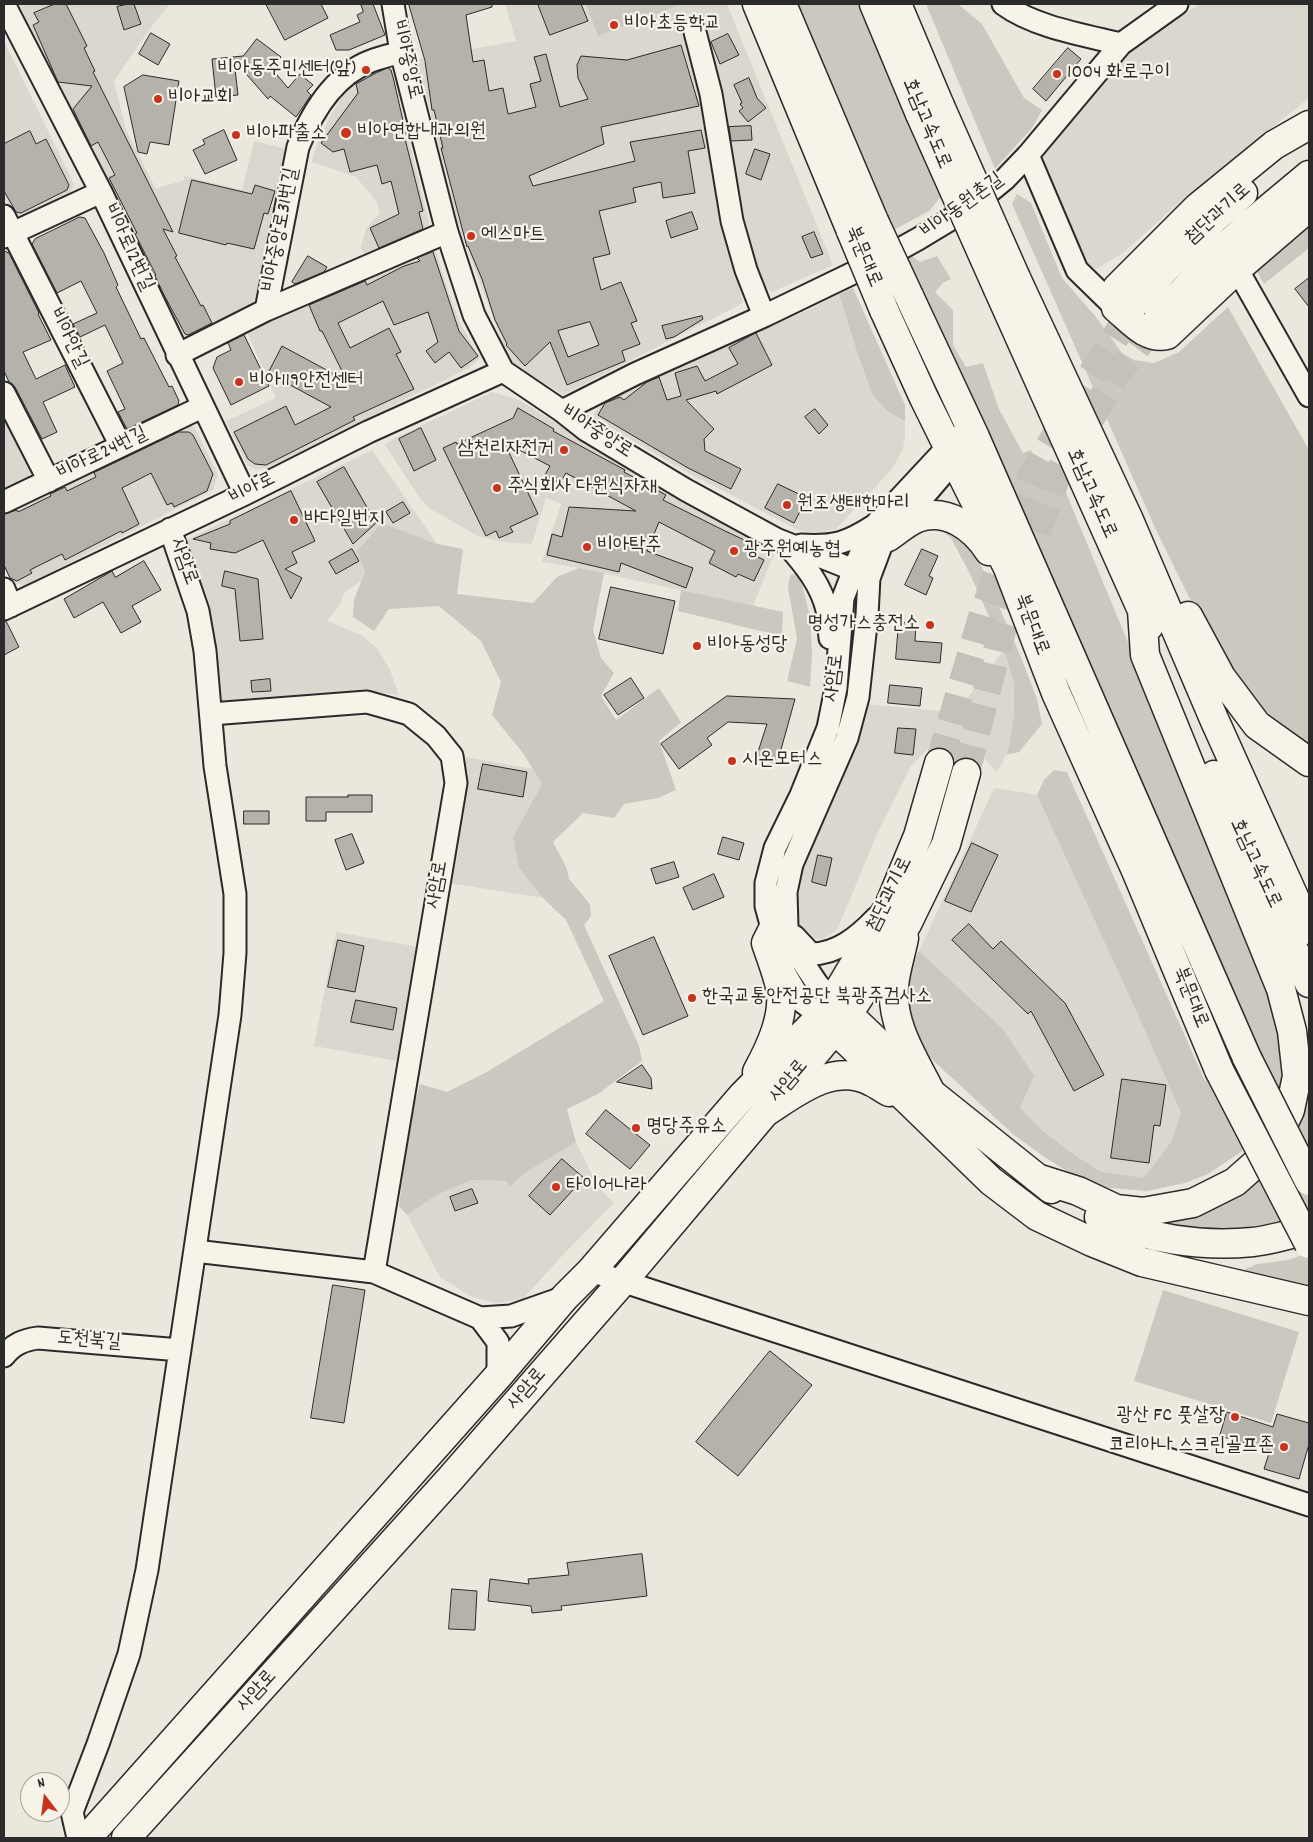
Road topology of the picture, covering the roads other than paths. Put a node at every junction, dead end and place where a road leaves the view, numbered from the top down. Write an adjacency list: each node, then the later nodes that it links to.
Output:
1 (4, 4): 17 (street, 비아로12번길)
2 (393, 4): 11 (street, 비아중앙로)
3 (757, 4): 19 (main road, 북문대로)
4 (782, 4): 19 (main road, 북문대로)
5 (874, 4): 12 (main road, 호남고속도로)
6 (897, 4): 12 (main road, 호남고속도로)
7 (1003, 4): 10 (street)
8 (1176, 4): 10 (street, 비아동원촌길)
9 (694, 32): 26 (street)
10 (1121, 44): 15 (street, 비아동원촌길)
11 (401, 52): 21 (street, 비아중앙로); 24 (street, 비아중앙로31번길)
12 (930, 110): 23 (main road, 호남고속도로, bridge)
13 (1309, 125): 25 (main road)
14 (1309, 137): 25 (main road, 첨단과기로)
15 (1028, 155): 25 (street); 26 (street, 비아동원촌길)
16 (1309, 175): 25 (main road, 첨단과기로)
17 (100, 192): 20 (street, 비아안길); 27 (street, 비아로12번길)
18 (1309, 207): 22 (main road)
19 (863, 226): 33 (main road, 북문대로, bridge); 35 (main road, 북문대로, bridge)
20 (7, 229): 34 (street, 비아안길)
21 (447, 232): 24 (street); 28 (street, 비아중앙로)
22 (1237, 269): 25 (main road); 30 (street)
23 (1007, 283): 39 (main road, 호남고속도로); 46 (main road, 호남고속도로)
24 (266, 310): 27 (street)
25 (1137, 310)
26 (764, 316): 32 (street, 비아동원촌길)
27 (177, 355): 31 (street, 비아로12번길)
28 (503, 370): 32 (street, 비아중앙로); 37 (street, 비아로)
29 (4, 392): 36 (street)
30 (1309, 396)
31 (202, 407): 34 (street, 비아로24번길); 37 (street, 비아로12번길)
32 (562, 411): 42 (street, 비아중앙로)
33 (972, 430): 35 (street, 사암로); 61 (main road, 북문대로, bridge)
34 (121, 446): 36 (street, 비아로24번길)
35 (951, 454): 41 (street, 사암로); 43 (main road, 북문대로)
36 (49, 481): 38 (street, 비아로24번길)
37 (245, 494): 40 (street, 비아로)
38 (4, 502)
39 (1129, 520): 49 (main road); 54 (main road, 호남고속도로)
40 (170, 529): 45 (street, 비아로); 48 (street, 사암로)
41 (881, 531): 42 (street); 43 (main road); 44 (street, 사암로); 53 (street, 사암로)
42 (786, 544): 44 (street, 비아중앙로); 47 (street)
43 (1008, 568): 64 (main road, 북문대로, bridge)
44 (854, 570): 47 (street, 사암로)
45 (6, 601)
46 (1142, 610): 55 (main road, 호남고속도로); 60 (main road)
47 (836, 688): 53 (street, 사암로)
48 (211, 714): 65 (street, 사암로); 67 (street, 사암로)
49 (1309, 762)
50 (938, 763): 52 (main road, 첨단과기로)
51 (966, 773): 52 (main road, 첨단과기로)
52 (898, 915): 53 (street, 사암로); 56 (main road, 사암로); 58 (main road)
53 (779, 929): 56 (street, 사암로); 57 (main road)
54 (1309, 930)
55 (1309, 983)
56 (834, 1015): 57 (main road, 사암로); 58 (main road); 59 (main road, 사암로)
57 (743, 1095): 66 (main road, 사암로)
58 (923, 1101): 59 (main road); 60 (main road); 63 (main road)
59 (764, 1113): 68 (main road, 사암로)
60 (1037, 1178): 62 (main road)
61 (1309, 1181)
62 (1309, 1229)
63 (1092, 1242): 64 (main road); 70 (main road)
64 (1309, 1245)
65 (195, 1251): 67 (street, 사암로); 72 (street, 사암로)
66 (591, 1271): 68 (street); 69 (main road, 사암로)
67 (374, 1272): 71 (street, 사암로)
68 (623, 1281): 75 (street); 78 (main road, 사암로)
69 (565, 1297): 71 (street, 사암로); 74 (main road, 사암로)
70 (1309, 1301)
71 (480, 1318): 74 (street, 사암로)
72 (180, 1350): 73 (street, 도천북길); 76 (street, 사암로)
73 (4, 1356)
74 (498, 1376): 77 (main road, 사암로)
75 (1309, 1505)
76 (78, 1838)
77 (87, 1838)
78 (126, 1838)

